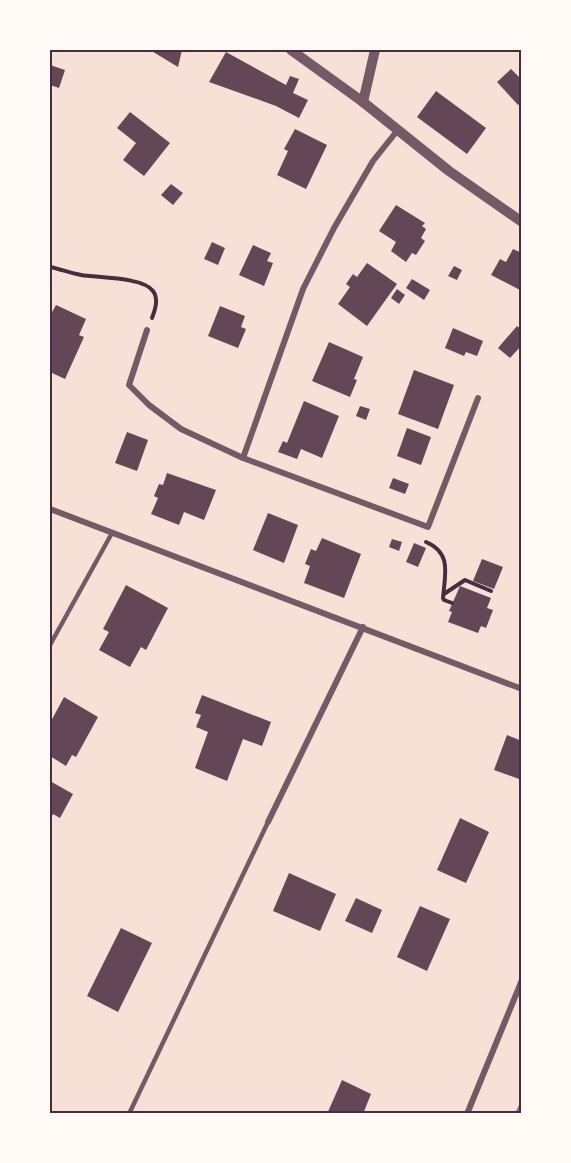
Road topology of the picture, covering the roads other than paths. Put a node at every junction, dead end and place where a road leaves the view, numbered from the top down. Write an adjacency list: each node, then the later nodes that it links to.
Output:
1 (291, 50): 3 (street)
2 (375, 50): 3 (street)
3 (363, 102): 4 (street)
4 (397, 130): 5 (street); 8 (street)
5 (522, 222)
6 (147, 330): 8 (street)
7 (478, 398): 8 (street)
8 (243, 458)
9 (50, 509): 10 (street)
10 (112, 533): 11 (street); 12 (lane)
11 (363, 627): 13 (street); 14 (street)
12 (50, 645)
13 (522, 689)
14 (268, 822): 16 (lane)
15 (522, 980): 17 (street)
16 (129, 1113)
17 (467, 1113)

